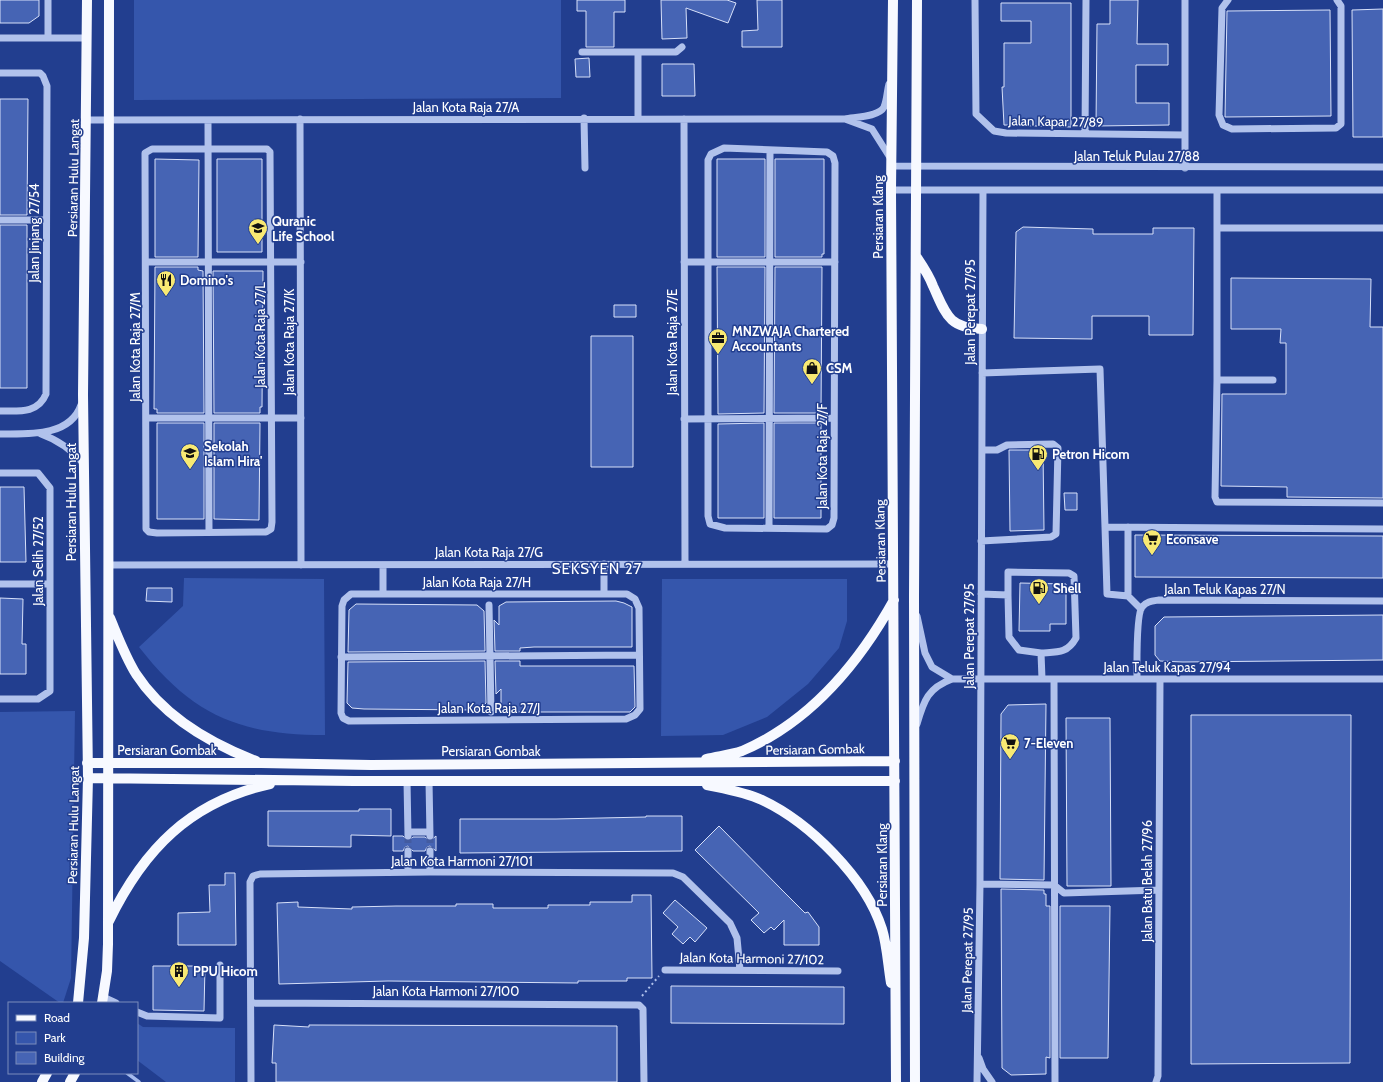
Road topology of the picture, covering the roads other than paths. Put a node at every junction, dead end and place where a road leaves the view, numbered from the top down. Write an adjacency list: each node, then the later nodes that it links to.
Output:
1 (48, 0): 12 (street)
2 (87, 0): 13 (main road, Persiaran Hulu Langat)
3 (109, 0): 25 (main road)
4 (893, 0): 17 (main road, Persiaran Klang)
5 (917, 0): 33 (main road)
6 (975, 0): 27 (street, Jalan Kapar 27/89)
7 (1086, 0): 27 (street)
8 (1185, 0): 28 (street)
9 (1228, 0): 10 (street)
10 (1337, 0)
11 (0, 38): 12 (street)
12 (48, 38): 13 (street)
13 (87, 38): 24 (main road, Persiaran Hulu Langat)
14 (682, 47): 16 (street)
15 (582, 52): 16 (street)
16 (638, 53): 21 (street)
17 (892, 68): 23 (street, Jalan Kota Raja 27/A); 32 (main road, Persiaran Klang)
18 (0, 73): 43 (street, Jalan Jinjang 27/54)
19 (584, 118): 20 (street, Jalan Kota Raja 27/A); 21 (street, Jalan Kota Raja 27/A); 35 (street)
20 (300, 119): 26 (street, Jalan Kota Raja 27/A); 50 (street, Jalan Kota Raja 27/K)
21 (638, 119): 22 (street, Jalan Kota Raja 27/A)
22 (684, 119): 23 (street, Jalan Kota Raja 27/A); 51 (street, Jalan Kota Raja 27/E)
23 (845, 119): 32 (street, Jalan Kota Raja 27/A)
24 (87, 120): 25 (street, Jalan Kota Raja 27/A); 59 (main road, Persiaran Hulu Langat)
25 (109, 120): 26 (street, Jalan Kota Raja 27/A); 85 (main road)
26 (208, 120): 30 (street)
27 (1085, 134): 28 (street, Jalan Kapar 27/89)
28 (1185, 135): 36 (street)
29 (267, 149): 30 (street, Jalan Kota Raja 27/M); 49 (street, Jalan Kota Raja 27/L)
30 (207, 150): 47 (street, Jalan Kota Raja 27/M); 48 (street)
31 (770, 150): 52 (street, Jalan Kota Raja 27/F); 53 (street); 54 (street, Jalan Kota Raja 27/F)
32 (891, 163): 33 (street, Jalan Teluk Pulau 27/88); 37 (main road, Persiaran Klang)
33 (916, 167): 36 (street, Jalan Teluk Pulau 27/88); 38 (main road)
34 (1383, 167): 36 (street, Jalan Teluk Pulau 27/88)
35 (585, 168)
36 (1185, 168)
37 (891, 190): 38 (street); 84 (main road, Persiaran Klang)
38 (916, 190): 39 (street); 46 (main road)
39 (983, 190): 40 (street); 55 (street, Jalan Perepat 27/95)
40 (1217, 190): 41 (street); 44 (street)
41 (1383, 190)
42 (0, 220): 43 (street)
43 (46, 220): 60 (street, Jalan Jinjang 27/54)
44 (1217, 228): 45 (street); 57 (street)
45 (1383, 228)
46 (916, 256): 55 (main road); 95 (main road)
47 (146, 262): 48 (street); 61 (street, Jalan Kota Raja 27/M)
48 (208, 262): 49 (street); 62 (street)
49 (272, 262): 50 (street); 63 (street, Jalan Kota Raja 27/L)
50 (301, 262): 64 (street, Jalan Kota Raja 27/K)
51 (684, 262): 52 (street); 67 (street, Jalan Kota Raja 27/E)
52 (707, 262): 53 (street); 68 (street, Jalan Kota Raja 27/F)
53 (770, 262): 54 (street); 65 (street)
54 (835, 262): 66 (street, Jalan Kota Raja 27/F)
55 (982, 329): 56 (street, Jalan Perepat 27/95)
56 (982, 373): 71 (street, Jalan Perepat 27/95); 76 (street)
57 (1217, 380): 58 (street); 74 (street)
58 (1273, 380)
59 (83, 395): 70 (street); 72 (main road, Persiaran Hulu Langat)
60 (0, 411)
61 (147, 418): 62 (street); 80 (street, Jalan Kota Raja 27/M)
62 (208, 418): 63 (street); 80 (street)
63 (272, 418): 64 (street); 75 (street, Jalan Kota Raja 27/L)
64 (301, 418): 86 (street, Jalan Kota Raja 27/K)
65 (769, 418): 66 (street); 68 (street); 78 (street)
66 (834, 418): 78 (street, Jalan Kota Raja 27/F)
67 (684, 419): 68 (street); 83 (street, Jalan Kota Raja 27/E)
68 (708, 419): 78 (street, Jalan Kota Raja 27/F)
69 (0, 434): 70 (street)
70 (41, 434): 72 (street)
71 (982, 450): 81 (street, Jalan Perepat 27/95); 81 (street)
72 (85, 465): 119 (main road, Persiaran Hulu Langat)
73 (0, 473): 89 (street, Jalan Selih 27/52)
74 (1383, 503)
75 (272, 522): 80 (street, Jalan Kota Raja 27/M)
76 (1105, 527): 77 (street); 94 (street)
77 (1128, 527): 79 (street); 94 (street)
78 (769, 528)
79 (1383, 528)
80 (209, 532)
81 (981, 541): 92 (street, Jalan Perepat 27/95)
82 (604, 564): 83 (street, Jalan Kota Raja 27/G); 87 (street, Jalan Kota Raja 27/G); 91 (street)
83 (685, 564): 84 (street, Jalan Kota Raja 27/G)
84 (893, 564): 98 (main road, Persiaran Klang)
85 (108, 565): 86 (street, Jalan Kota Raja 27/G); 102 (main road)
86 (301, 565): 87 (street, Jalan Kota Raja 27/G)
87 (383, 565): 90 (street)
88 (0, 584): 89 (street)
89 (50, 584): 114 (street, Jalan Selih 27/52)
90 (383, 594): 91 (street, Jalan Kota Raja 27/H); 97 (street, Jalan Kota Raja 27/H)
91 (604, 594): 96 (street, Jalan Kota Raja 27/H)
92 (981, 594): 93 (street); 108 (street, Jalan Perepat 27/95)
93 (1008, 595): 103 (street); 103 (street)
94 (1128, 596): 101 (street)
95 (914, 597): 107 (street); 116 (main road)
96 (635, 599): 104 (street, Jalan Kota Raja 27/J)
97 (344, 600): 106 (street, Jalan Kota Raja 27/J)
98 (894, 600): 117 (main road, Persiaran Klang); 121 (main road)
99 (1383, 601): 101 (street, Jalan Teluk Kapas 27/N)
100 (489, 605): 105 (street)
101 (1141, 609): 111 (street)
102 (108, 613): 118 (main road); 120 (main road)
103 (1041, 653): 109 (street)
104 (639, 654): 105 (street); 106 (street, Jalan Kota Raja 27/J)
105 (490, 656): 106 (street); 115 (street)
106 (341, 657)
107 (952, 679): 108 (street, Jalan Teluk Kapas 27/94); 116 (street)
108 (981, 679): 109 (street, Jalan Teluk Kapas 27/94); 133 (street, Jalan Perepat 27/95)
109 (1042, 679): 110 (street, Jalan Teluk Kapas 27/94)
110 (1054, 679): 111 (street, Jalan Teluk Kapas 27/94); 134 (street)
111 (1137, 679): 112 (street, Jalan Teluk Kapas 27/94)
112 (1160, 679): 113 (street, Jalan Teluk Kapas 27/94); 135 (street, Jalan Batu Belah 27/96)
113 (1383, 679)
114 (0, 699)
115 (491, 712)
116 (914, 735): 150 (main road)
117 (895, 761): 121 (main road, Persiaran Gombak); 128 (main road, Persiaran Klang)
118 (108, 762): 119 (main road, Persiaran Gombak); 120 (main road, Persiaran Gombak); 123 (main road)
119 (87, 763): 122 (main road, Persiaran Hulu Langat)
120 (261, 763): 121 (main road, Persiaran Gombak)
121 (685, 763)
122 (88, 778): 123 (main road); 142 (main road, Persiaran Hulu Langat)
123 (108, 778): 124 (main road); 136 (main road)
124 (287, 780): 126 (main road); 136 (main road)
125 (684, 780): 127 (main road); 128 (main road); 144 (main road)
126 (407, 781): 127 (main road); 127 (street)
127 (429, 781)
128 (895, 781): 144 (main road, Persiaran Klang)
129 (408, 850): 131 (street)
130 (430, 850): 132 (street)
131 (408, 872): 132 (street, Jalan Kota Harmoni 27/101); 143 (street, Jalan Kota Harmoni 27/101)
132 (430, 872): 139 (street, Jalan Kota Harmoni 27/101)
133 (980, 884): 134 (street); 146 (street, Jalan Perepat 27/95)
134 (1054, 886): 135 (street); 153 (street)
135 (1159, 890): 154 (street, Jalan Batu Belah 27/96)
136 (108, 923): 141 (main road)
137 (220, 965): 145 (street)
138 (665, 970): 139 (street, Jalan Kota Harmoni 27/102)
139 (740, 970): 140 (street, Jalan Kota Harmoni 27/102)
140 (838, 971)
141 (102, 1000)
142 (78, 1002)
143 (252, 1003): 147 (street); 148 (street, Jalan Kota Harmoni 27/100)
144 (896, 1010): 149 (main road, Persiaran Klang)
145 (138, 1012)
146 (978, 1053): 151 (street, Jalan Perepat 27/95); 152 (street)
147 (251, 1082)
148 (644, 1082)
149 (896, 1082)
150 (915, 1082)
151 (977, 1082)
152 (992, 1082)
153 (1055, 1082)
154 (1156, 1082)

